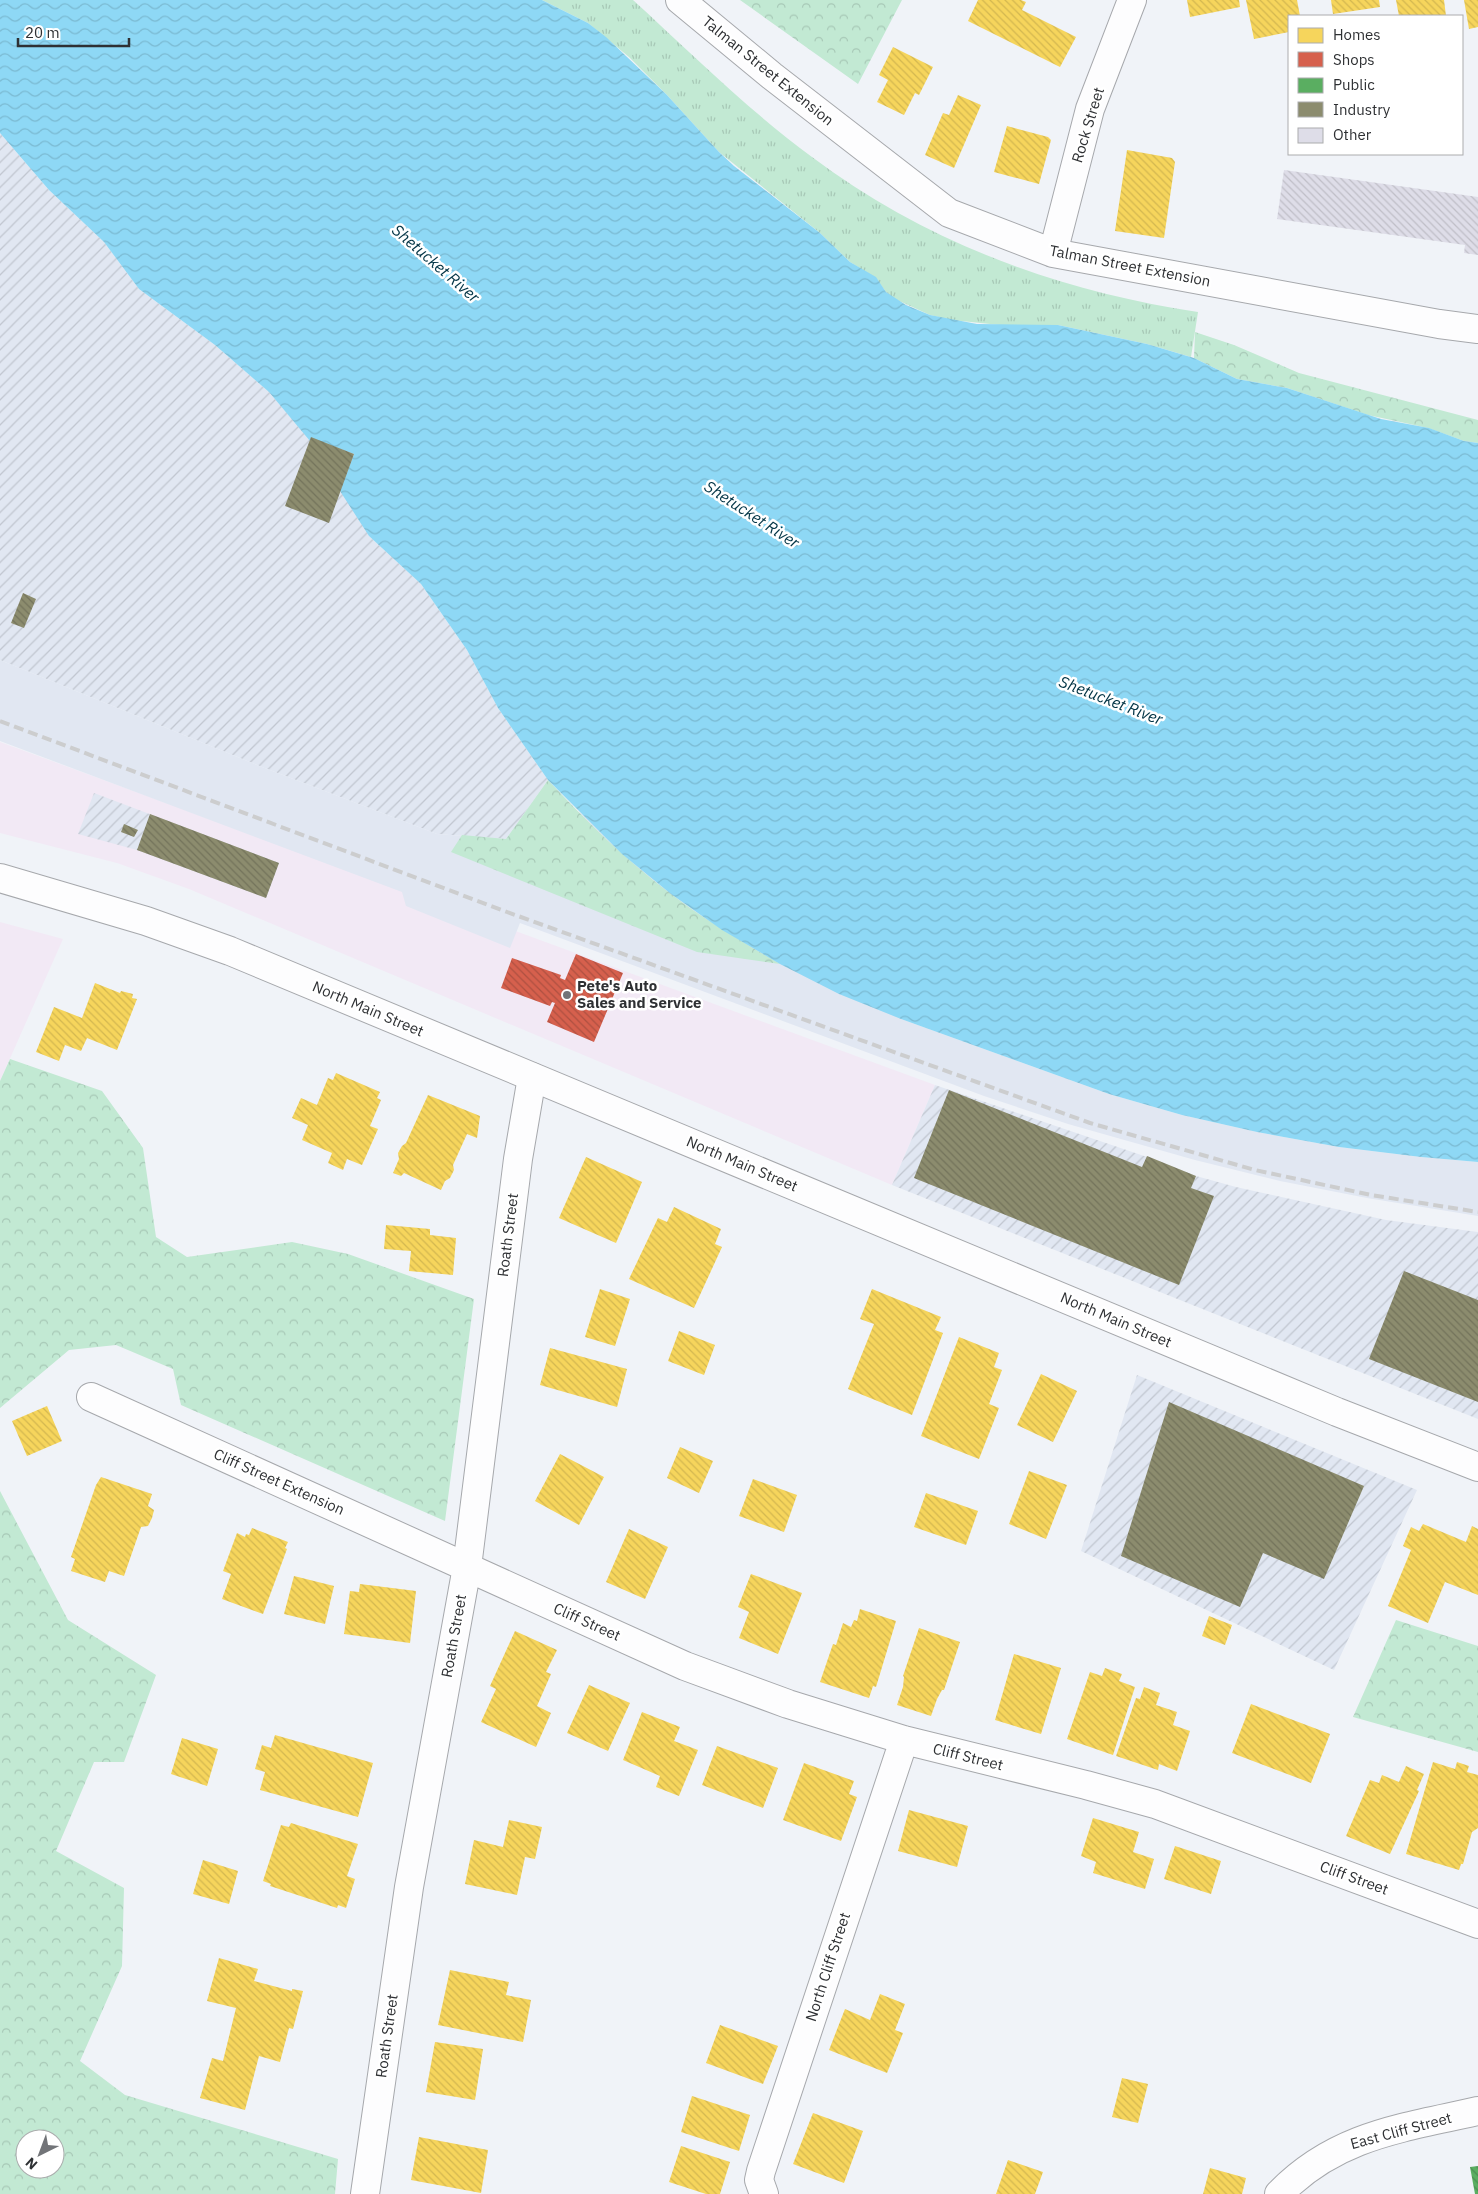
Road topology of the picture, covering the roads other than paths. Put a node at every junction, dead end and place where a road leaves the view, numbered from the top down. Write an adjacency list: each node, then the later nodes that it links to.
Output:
1 (680, 0): 3 (street, Talman Street Extension)
2 (1132, 0): 3 (street, Rock Street)
3 (1053, 253): 4 (street, Talman Street Extension)
4 (1478, 329)
5 (0, 878): 6 (street, North Main Street)
6 (532, 1077): 8 (street, North Main Street); 9 (street, Roath Street)
7 (91, 1397): 9 (street, Cliff Street Extension)
8 (1478, 1467)
9 (466, 1567): 10 (street, Cliff Street); 13 (street, Roath Street)
10 (904, 1740): 11 (street, Cliff Street); 14 (street, North Cliff Street)
11 (1478, 1924)
12 (1478, 2111): 15 (street, East Cliff Street)
13 (364, 2194)
14 (764, 2194)
15 (1279, 2194)

